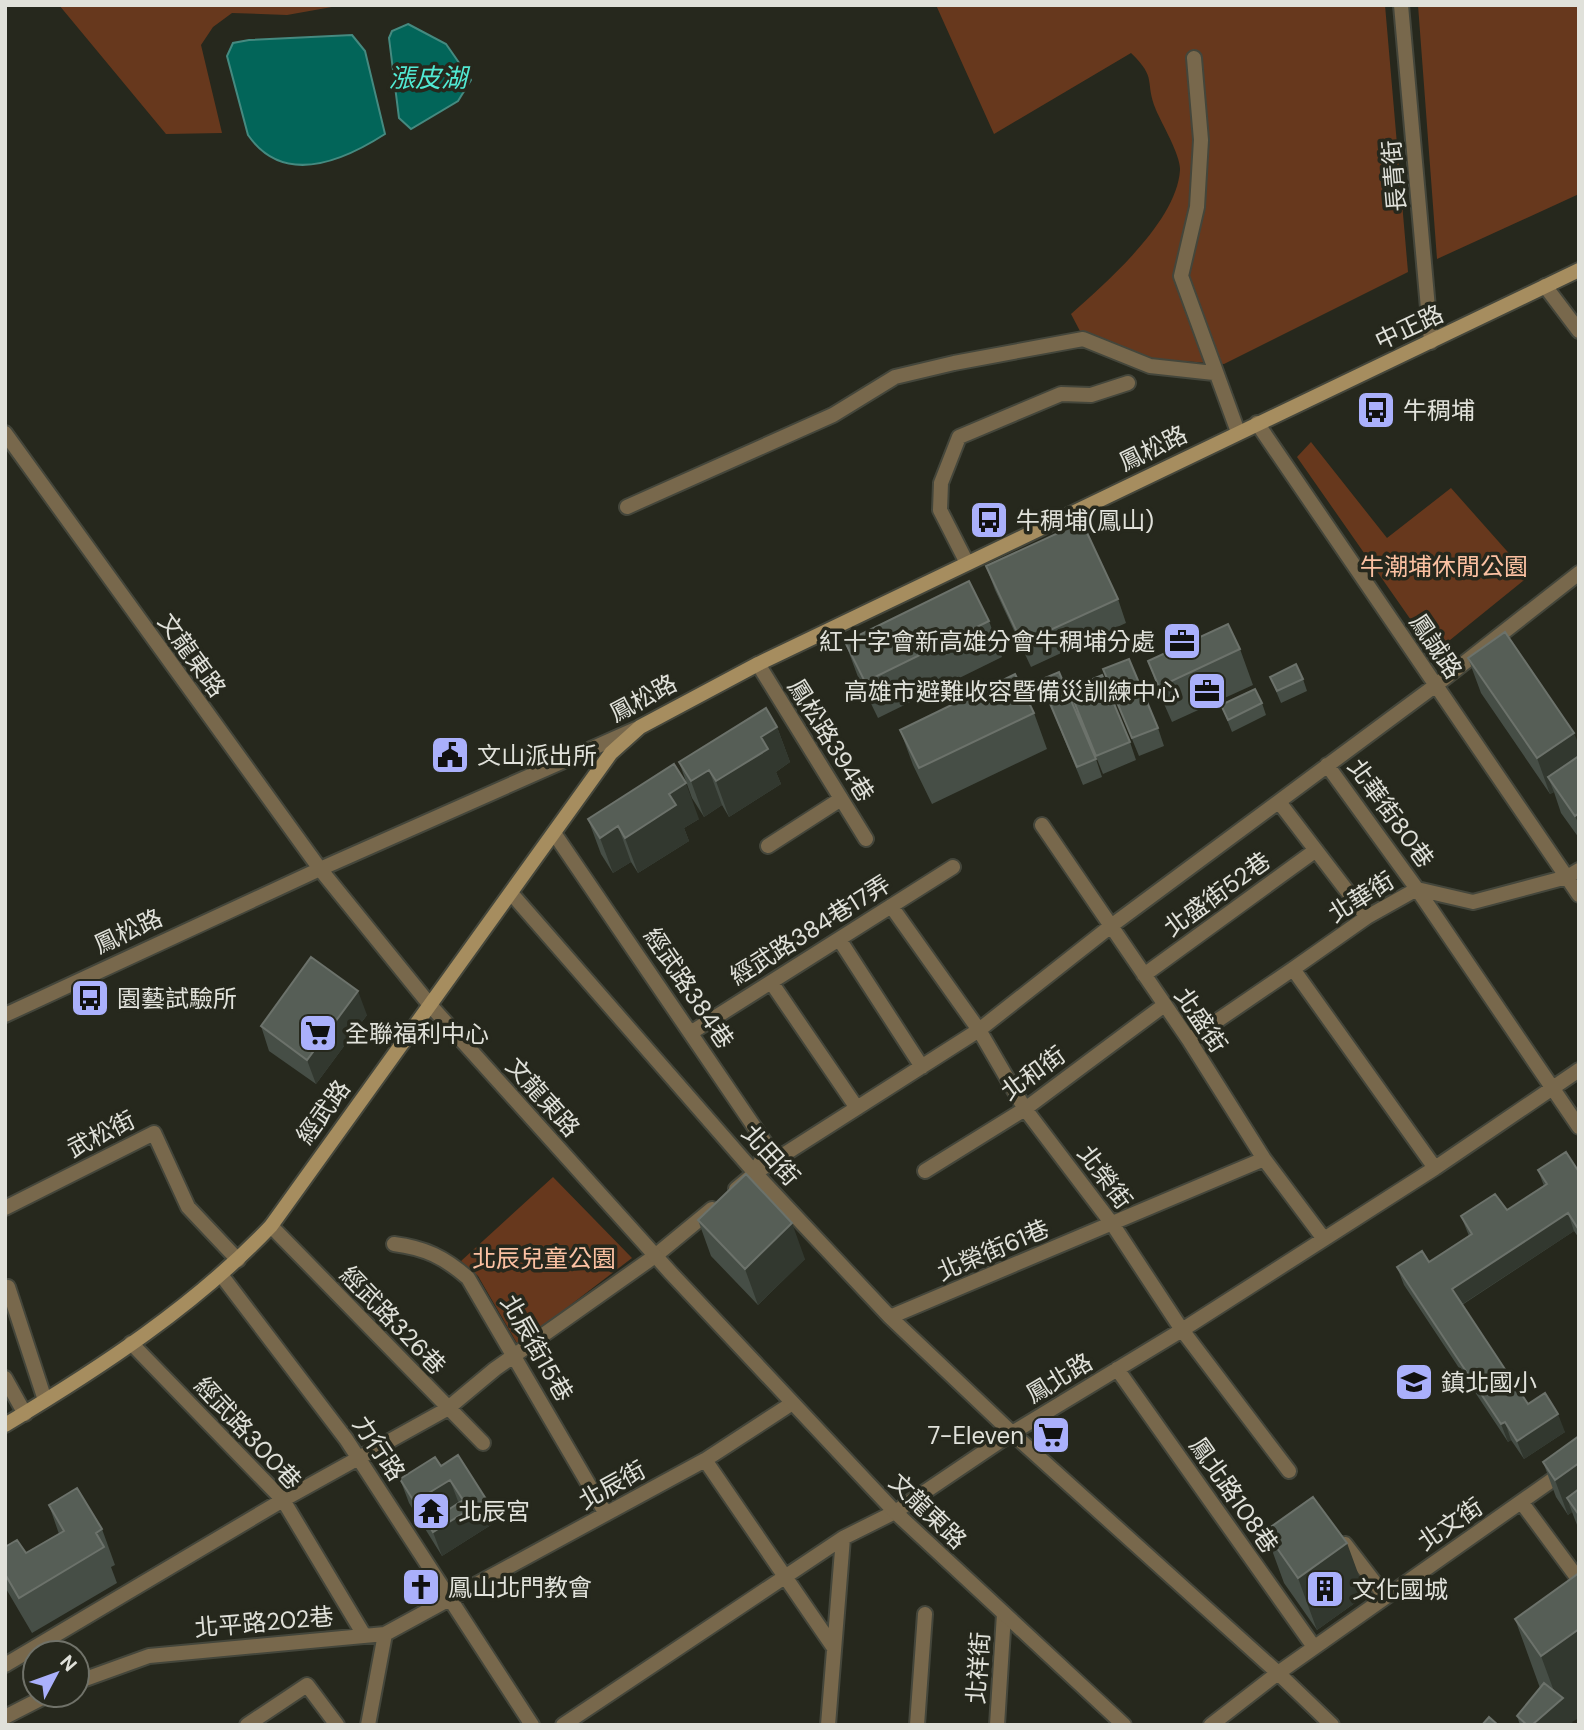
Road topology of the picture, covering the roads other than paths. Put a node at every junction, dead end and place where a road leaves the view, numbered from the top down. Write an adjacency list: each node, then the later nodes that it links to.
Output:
1 (1401, 5): 6 (street, 長青街)
2 (1194, 58): 7 (street)
3 (1579, 270): 4 (main road, 中正路)
4 (1545, 286): 5 (street); 6 (main road, 中正路)
5 (1579, 331)
6 (1431, 342): 9 (main road, 中正路)
7 (1214, 373): 10 (street); 12 (street)
8 (1128, 383): 13 (street)
9 (1256, 423): 10 (main road, 鳳松路); 16 (street, 鳳誠路)
10 (1238, 432): 13 (main road, 鳳松路)
11 (5, 433): 27 (street, 文龍東路)
12 (628, 507)
13 (967, 563): 15 (main road, 鳳松路)
14 (1579, 573): 16 (street)
15 (758, 664): 17 (main road, 鳳松路); 19 (street, 鳳松路394巷)
16 (1436, 685): 18 (street); 28 (street, 鳳誠路)
17 (640, 727): 22 (main road, 經武路); 27 (street, 鳳松路)
18 (1327, 765): 20 (street); 29 (street, 北華街80巷)
19 (841, 799): 23 (street, 鳳松路394巷); 24 (street)
20 (1279, 802): 25 (street); 34 (street)
21 (1042, 825): 34 (street, 北盛街)
22 (554, 833): 30 (main road, 經武路); 43 (street, 經武路384巷)
23 (866, 839)
24 (768, 846)
25 (1315, 850): 33 (street); 37 (street, 北盛街52巷)
26 (953, 867): 32 (street, 經武路384巷17弄)
27 (320, 869): 39 (street, 文龍東路); 41 (street, 鳳松路)
28 (1573, 873): 29 (street); 31 (street, 鳳誠路)
29 (1417, 888): 33 (street, 北華街); 47 (street, 北華街)
30 (510, 893): 39 (main road, 經武路); 54 (street, 北田街)
31 (1579, 895)
32 (891, 906): 35 (street, 經武路384巷17弄); 42 (street, 北榮街)
33 (1367, 918): 36 (street, 北華街)
34 (1111, 926): 37 (street, 北盛街); 42 (street)
35 (839, 939): 38 (street, 經武路384巷17弄); 45 (street)
36 (1293, 969): 44 (street, 北華街); 52 (street)
37 (1144, 975): 40 (street, 北盛街)
38 (771, 982): 43 (street, 經武路384巷17弄); 48 (street)
39 (430, 1005): 57 (main road, 經武路); 60 (street, 文龍東路)
40 (1163, 1006): 44 (street, 北盛街); 49 (street, 北和街)
41 (5, 1015)
42 (979, 1030): 45 (street); 49 (street, 北榮街)
43 (692, 1032): 54 (street, 經武路384巷)
44 (1189, 1040): 51 (street, 北盛街)
45 (922, 1067): 48 (street)
46 (1579, 1070): 47 (street, 鳳北路)
47 (1551, 1088): 50 (street, 北華街); 52 (street, 鳳北路)
48 (857, 1108): 54 (street)
49 (1025, 1109): 53 (street, 北和街); 56 (street, 北榮街)
50 (1579, 1127)
51 (1264, 1159): 56 (street, 北榮街61巷); 58 (street, 北盛街)
52 (1435, 1168): 58 (street, 鳳北路)
53 (925, 1171)
54 (755, 1173): 60 (street); 64 (street, 北田街)
55 (5, 1208): 61 (street, 武松街)
56 (1113, 1225): 64 (street, 北榮街61巷); 65 (street, 北榮街)
57 (271, 1226): 61 (main road, 經武路); 72 (street, 經武路326巷)
58 (1324, 1239): 65 (street, 鳳北路)
59 (394, 1244): 67 (street, 北辰街15巷)
60 (655, 1256): 67 (street); 71 (street, 文龍東路)
61 (238, 1260): 62 (main road, 經武路)
62 (222, 1276): 66 (main road, 經武路); 77 (street, 力行路)
63 (8, 1287): 70 (street)
64 (890, 1317): 75 (street, 北田街)
65 (1182, 1330): 68 (street, 鳳北路); 80 (street, 北榮街)
66 (131, 1343): 70 (main road, 經武路); 81 (street, 經武路300巷)
67 (515, 1355): 72 (street); 84 (street, 北辰街15巷)
68 (1117, 1369): 75 (street, 鳳北路); 95 (street, 鳳北路108巷)
69 (5, 1378): 73 (street)
70 (45, 1400): 73 (main road, 經武路)
71 (791, 1404): 78 (street, 北辰街); 83 (street, 文龍東路)
72 (447, 1409): 76 (street, 經武路326巷); 77 (street)
73 (25, 1414): 74 (main road, 經武路)
74 (5, 1425)
75 (1012, 1433): 83 (street, 鳳北路); 98 (street)
76 (483, 1443)
77 (358, 1458): 81 (street); 90 (street, 力行路)
78 (705, 1460): 84 (street, 北辰街); 87 (street)
79 (1579, 1461): 82 (street, 北文街)
80 (1289, 1471)
81 (283, 1500): 94 (street, 經武路300巷); 97 (street)
82 (1522, 1503): 88 (street); 89 (street, 北文街)
83 (895, 1512): 85 (street, 鳳北路); 92 (street, 文龍東路)
84 (606, 1514): 90 (street, 北辰街)
85 (844, 1538): 87 (street, 鳳北路); 96 (street)
86 (1345, 1544): 89 (street)
87 (783, 1578): 96 (street); 106 (street, 鳳北路)
88 (1579, 1580)
89 (1385, 1596): 95 (street, 北文街)
90 (450, 1598): 93 (street, 北平路202巷); 105 (street, 力行路)
91 (925, 1614): 108 (street)
92 (1004, 1614): 109 (street, 北祥街); 110 (street, 文龍東路)
93 (385, 1634): 94 (street, 北平路202巷); 104 (street)
94 (364, 1635): 99 (street, 北平路202巷)
95 (1314, 1647): 98 (street, 北文街)
96 (834, 1648): 107 (street)
97 (5, 1665)
98 (1278, 1673): 111 (street, 北文街); 112 (street)
99 (91, 1677)
100 (21, 1709): 101 (street)
101 (5, 1717)
102 (247, 1725): 103 (street)
103 (337, 1725)
104 (368, 1725)
105 (533, 1725)
106 (563, 1725)
107 (828, 1725)
108 (917, 1725)
109 (997, 1725)
110 (1124, 1725)
111 (1211, 1725)
112 (1332, 1725)

